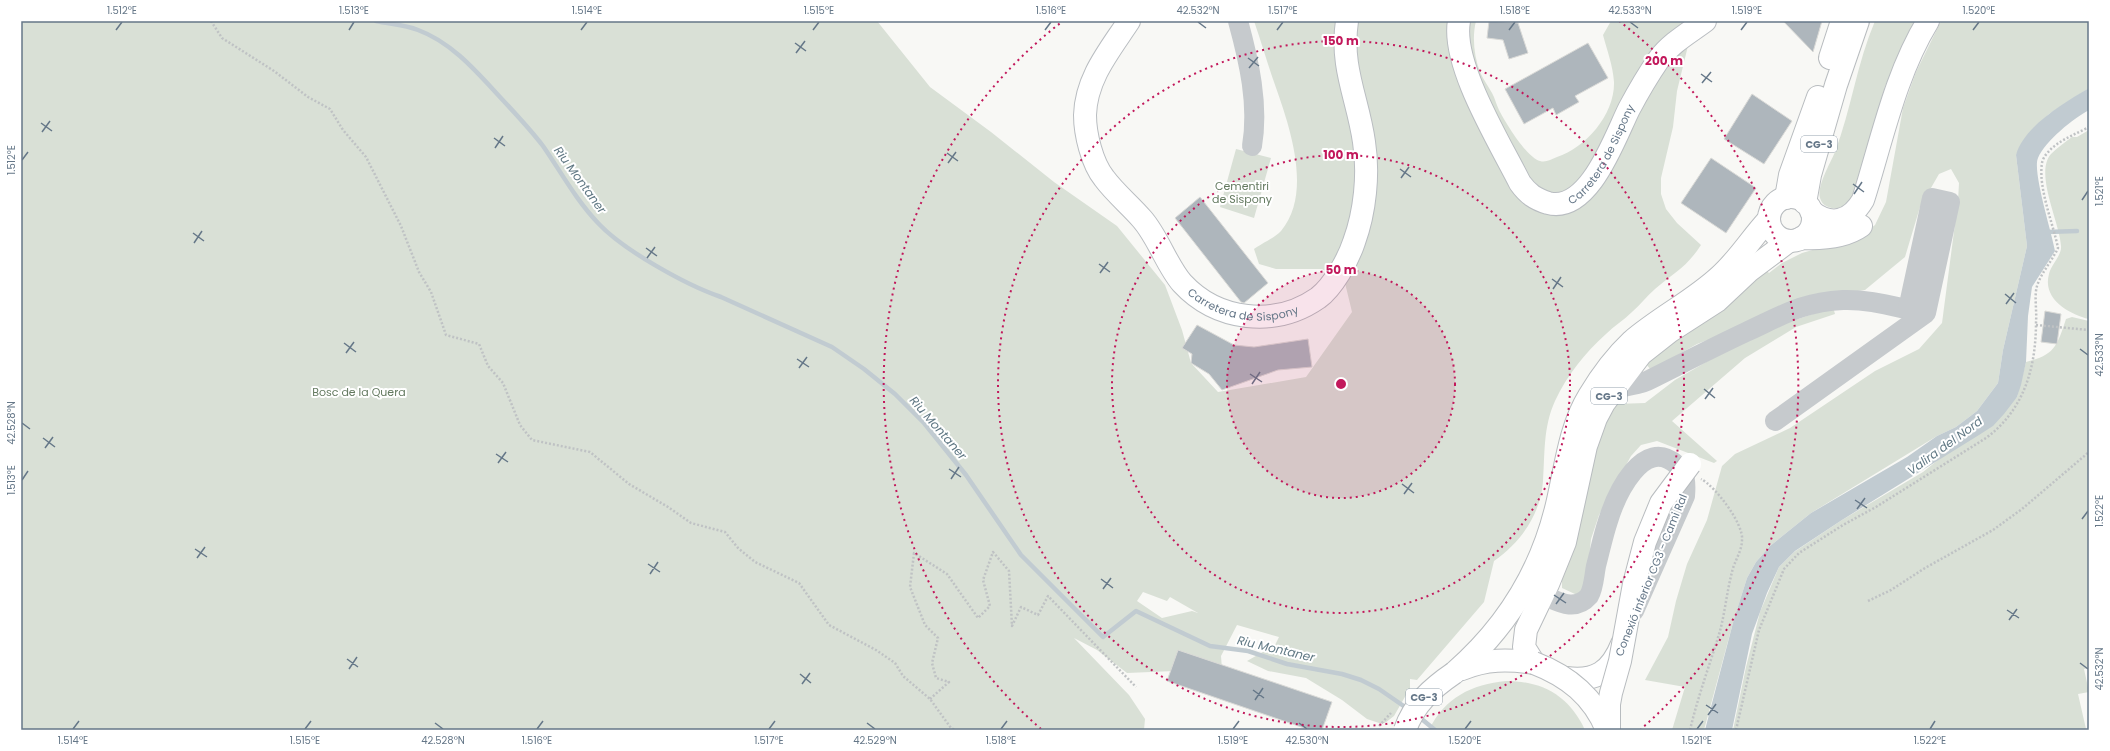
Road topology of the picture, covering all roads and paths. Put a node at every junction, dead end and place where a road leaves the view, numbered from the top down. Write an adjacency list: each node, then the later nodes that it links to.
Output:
1 (212, 21): 32 (path)
2 (1129, 21): 4 (main road, Carretera de Sispony)
3 (1238, 21): 12 (street)
4 (1347, 21)
5 (1459, 21): 6 (main road, Carretera de Sispony)
6 (1705, 21)
7 (1842, 21): 13 (main road, CG-3)
8 (1858, 21): 14 (main road, CG-3)
9 (1928, 21): 10 (main road)
10 (1896, 92): 14 (main road); 16 (main road)
11 (2089, 126): 17 (path)
12 (1252, 146)
13 (1790, 175): 14 (main road, CG-3); 15 (main road, CG-3)
14 (1801, 204): 15 (main road, CG-3); 16 (main road, CG-3)
15 (1762, 226): 16 (main road); 19 (main road, CG-3)
16 (1795, 240): 20 (main road, CG-3)
17 (2036, 325): 18 (path); 38 (path)
18 (2089, 330)
19 (1641, 334): 20 (street); 21 (main road, CG-3)
20 (1627, 379): 21 (street); 22 (street); 25 (main road, CG-3)
21 (1579, 415): 29 (main road, CG-3)
22 (1775, 420)
23 (2089, 452): 26 (path)
24 (1695, 471): 27 (main road, bridge); 37 (path)
25 (1543, 595): 28 (main road, CG-3); 35 (street, Conexió inferior CG3 - Cami Ral)
26 (1868, 601)
27 (1624, 640): 30 (main road, bridge); 36 (main road, bridge)
28 (1534, 663): 29 (main road, CG-3); 30 (main road, CG-3, bridge)
29 (1454, 673): 34 (main road, CG-3, bridge)
30 (1566, 678): 36 (main road, CG-3, bridge)
31 (1136, 687): 32 (path)
32 (930, 699): 33 (path)
33 (955, 730)
34 (1405, 730)
35 (1598, 730)
36 (1608, 730)
37 (1690, 730)
38 (1736, 730)

